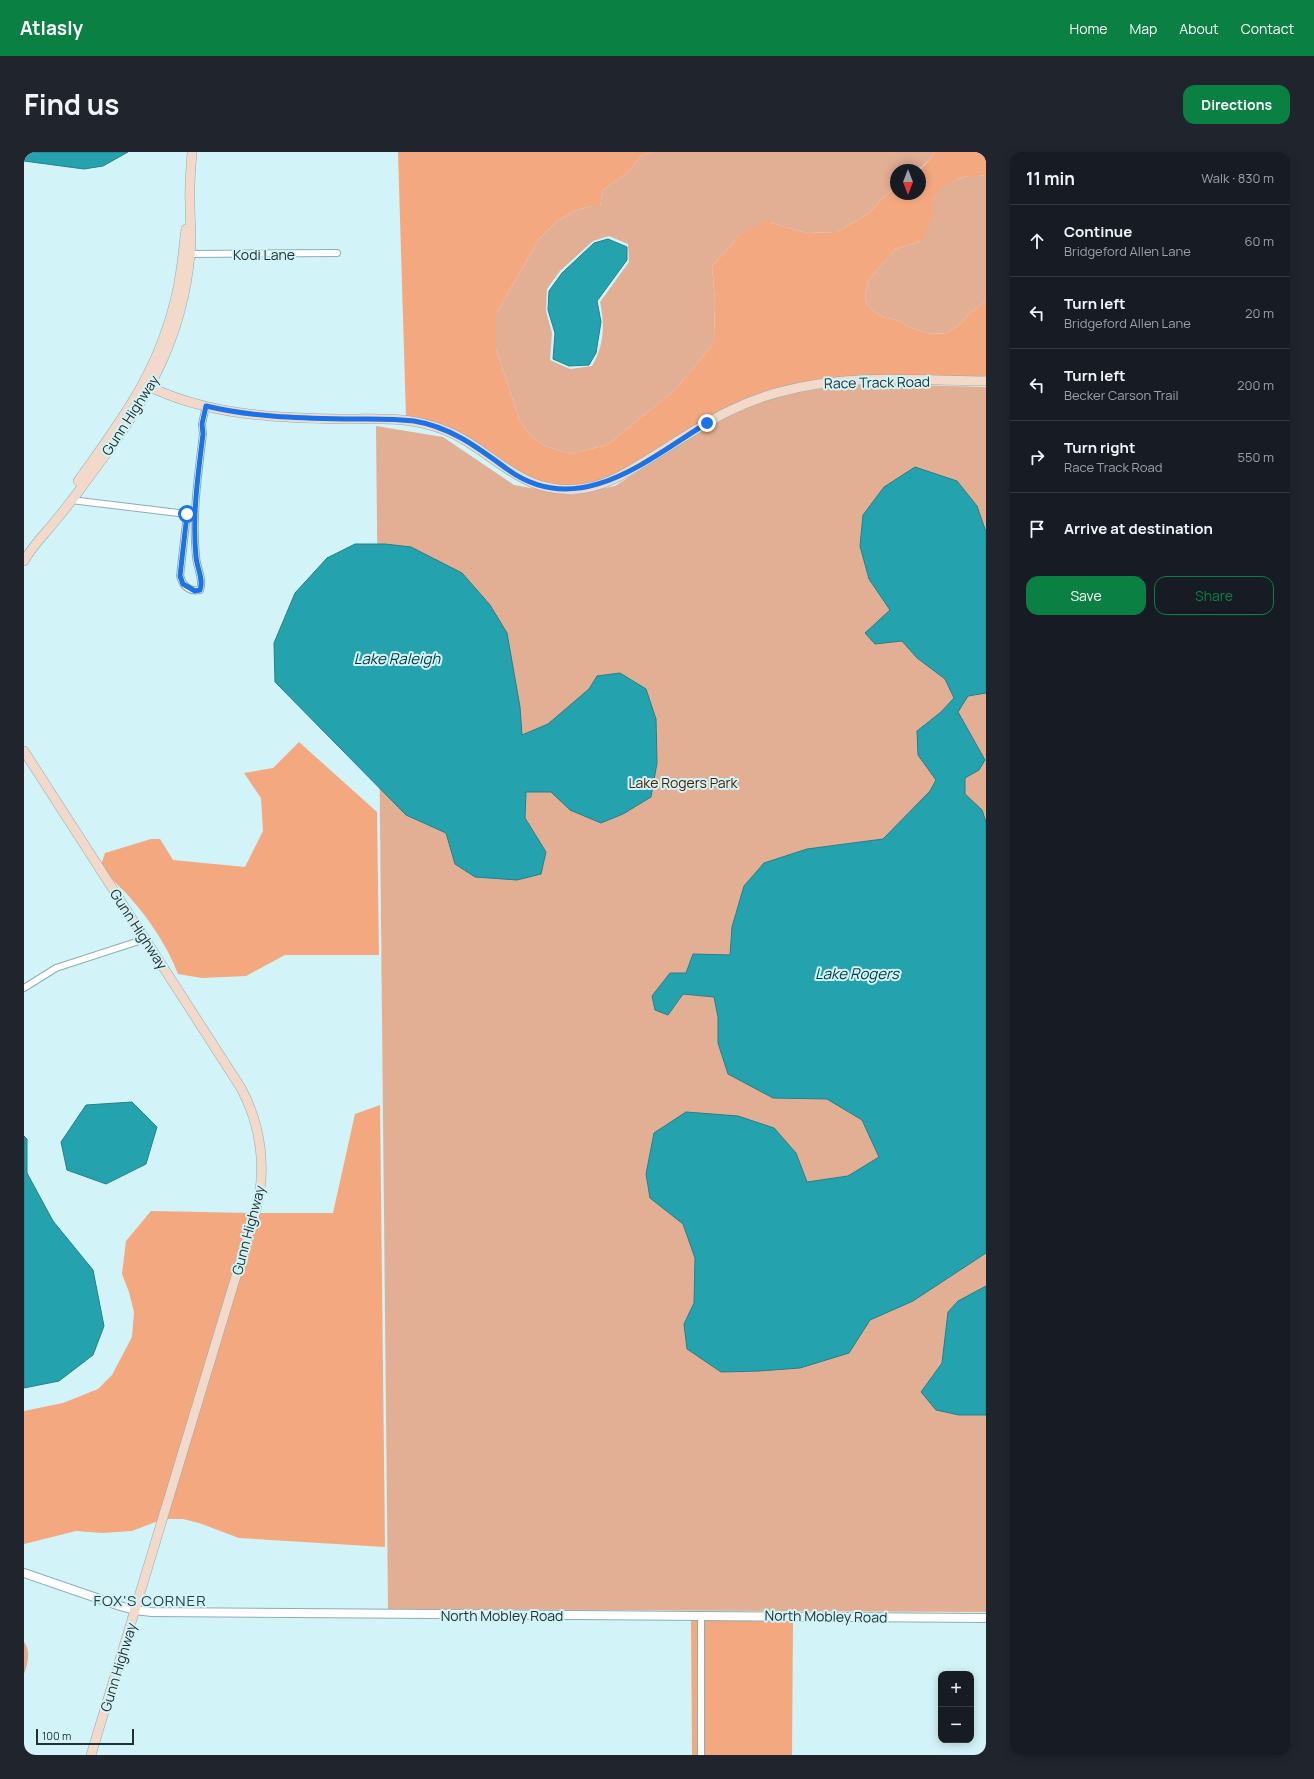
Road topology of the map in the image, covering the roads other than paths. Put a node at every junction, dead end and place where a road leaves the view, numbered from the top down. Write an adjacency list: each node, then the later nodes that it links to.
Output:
1 (192, 152): 2 (main road, Gunn Highway)
2 (190, 203): 4 (main road, Gunn Highway); 6 (main road)
3 (337, 253): 4 (street, Kodi Lane)
4 (190, 254): 6 (main road, Gunn Highway)
5 (986, 381): 7 (main road, Race Track Road)
6 (147, 385): 7 (main road, Race Track Road); 8 (main road, Gunn Highway); 9 (main road)
7 (206, 406): 8 (street)
8 (71, 500): 9 (main road, Gunn Highway)
9 (37, 541): 10 (main road, Gunn Highway)
10 (24, 561)
11 (24, 751): 12 (main road, Gunn Highway)
12 (144, 938): 13 (street); 15 (main road, Gunn Highway)
13 (24, 988)
14 (24, 1573): 15 (street, North Mobley Road)
15 (135, 1610): 16 (street, North Mobley Road); 18 (main road, Gunn Highway)
16 (701, 1615): 17 (street, North Mobley Road); 19 (street)
17 (986, 1618)
18 (91, 1755)
19 (701, 1755)

